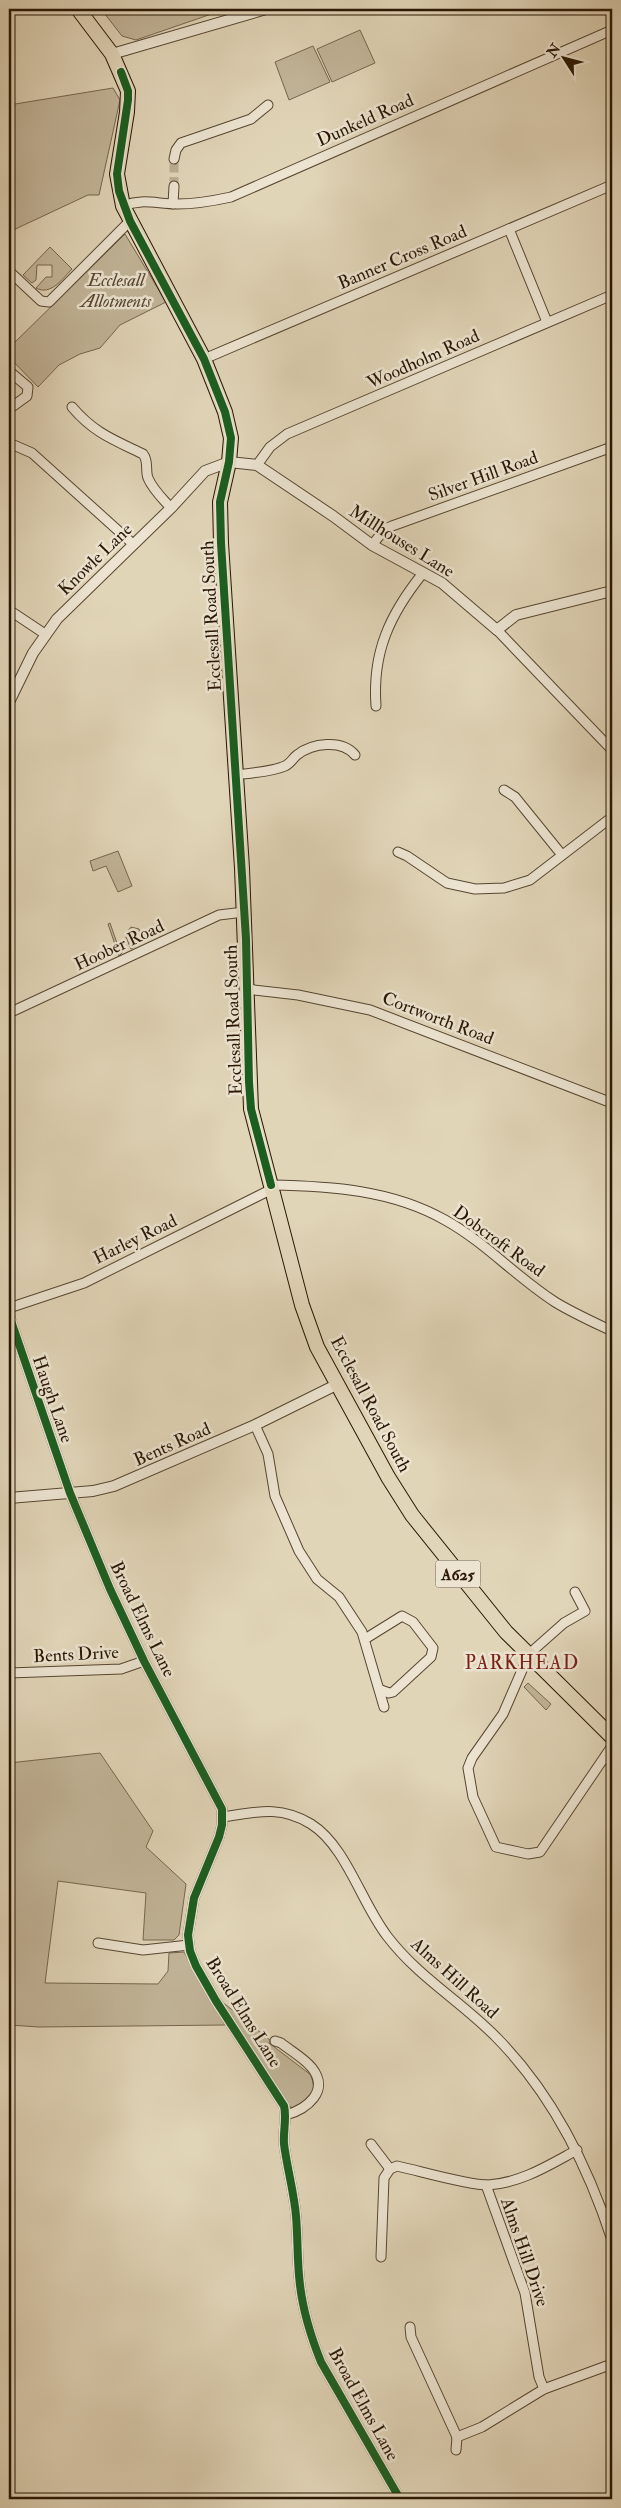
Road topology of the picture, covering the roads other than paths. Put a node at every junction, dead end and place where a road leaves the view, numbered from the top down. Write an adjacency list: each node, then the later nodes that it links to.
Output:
1 (78, 9): 4 (main road, Ecclesall Road South / A625)
2 (266, 9): 4 (street)
3 (612, 30): 9 (street, Dunkeld Road)
4 (112, 54): 10 (main road, Ecclesall Road South / A625)
5 (268, 106): 6 (street)
6 (174, 160)
7 (612, 185): 12 (street, Banner Cross Road)
8 (174, 186): 9 (street)
9 (173, 204): 10 (street, Dunkeld Road)
10 (123, 206): 11 (main road, Ecclesall Road South / A625)
11 (130, 221): 13 (street); 16 (main road, Ecclesall Road South / A625)
12 (509, 229): 15 (street); 16 (street, Banner Cross Road)
13 (9, 271)
14 (612, 295): 15 (street, Woodholm Road)
15 (547, 322): 23 (street, Woodholm Road)
16 (204, 359): 22 (main road, Ecclesall Road South / A625)
17 (9, 371): 19 (street)
18 (72, 407): 24 (street)
19 (9, 409)
20 (9, 443): 25 (street)
21 (612, 447): 26 (street, Silver Hill Road)
22 (229, 462): 23 (street, Millhouses Lane); 24 (street, Knowle Lane); 36 (main road, Ecclesall Road South / A625)
23 (257, 465): 26 (street, Millhouses Lane)
24 (172, 508): 25 (street, Knowle Lane)
25 (133, 544): 31 (street, Knowle Lane)
26 (372, 545): 27 (street, Millhouses Lane)
27 (423, 573): 30 (street, Millhouses Lane); 33 (street)
28 (612, 591): 30 (street)
29 (9, 610): 31 (street)
30 (497, 630): 34 (street)
31 (45, 634): 32 (street, Knowle Lane)
32 (9, 702)
33 (376, 706)
34 (612, 750)
35 (355, 755): 36 (street)
36 (235, 775): 41 (main road, Ecclesall Road South / A625)
37 (504, 790): 40 (street)
38 (612, 817): 40 (street)
39 (398, 852): 40 (street)
40 (562, 855)
41 (244, 912): 42 (main road, Ecclesall Road South / A625); 43 (street, Hoober Road)
42 (246, 989): 44 (street, Cortworth Road); 45 (main road, Ecclesall Road South / A625)
43 (9, 1013)
44 (612, 1103)
45 (272, 1187): 46 (street, Harley Road); 48 (street, Dobcroft Road); 49 (main road, Ecclesall Road South / A625)
46 (9, 1308)
47 (9, 1315): 51 (street, Haugh Lane)
48 (612, 1331)
49 (338, 1384): 50 (street, Bents Road); 55 (main road, Ecclesall Road South / A625)
50 (255, 1425): 51 (street, Bents Road); 54 (street)
51 (70, 1493): 52 (street, Bents Road); 56 (street, Broad Elms Lane)
52 (9, 1498)
53 (575, 1592): 55 (street)
54 (365, 1639): 58 (street); 58 (street)
55 (529, 1654): 60 (main road, Ecclesall Road South / A625); 61 (street)
56 (144, 1661): 57 (street, Bents Drive); 62 (street, Broad Elms Lane)
57 (9, 1673)
58 (381, 1690): 59 (street)
59 (384, 1707)
60 (612, 1737)
61 (612, 1746)
62 (223, 1817): 64 (street, Broad Elms Lane); 68 (street, Alms Hill Road)
63 (98, 1943): 64 (street)
64 (189, 1945): 66 (street, Broad Elms Lane)
65 (276, 2041): 66 (street)
66 (286, 2115): 78 (street, Broad Elms Lane)
67 (371, 2144): 69 (street)
68 (577, 2150): 70 (street); 71 (street, Alms Hill Road)
69 (390, 2169): 70 (street); 72 (street)
70 (486, 2185): 75 (street, Alms Hill Drive)
71 (612, 2240)
72 (381, 2257)
73 (410, 2327): 76 (street)
74 (612, 2364): 75 (street)
75 (544, 2389): 76 (street)
76 (457, 2437): 77 (street)
77 (456, 2450)
78 (400, 2499)

